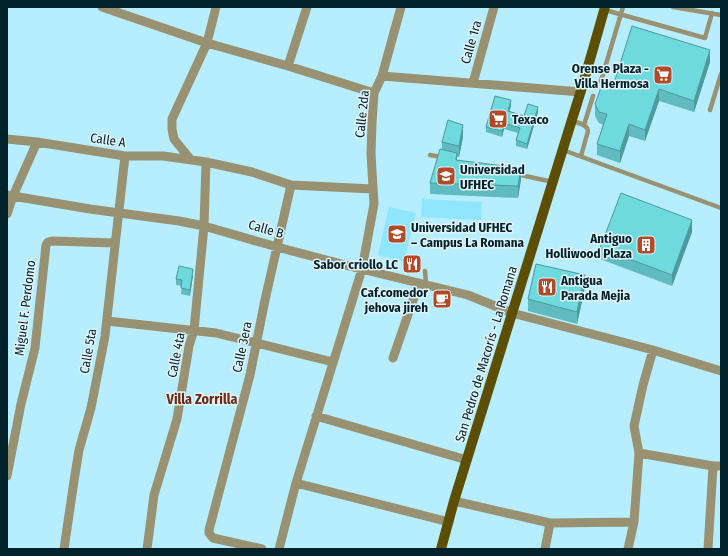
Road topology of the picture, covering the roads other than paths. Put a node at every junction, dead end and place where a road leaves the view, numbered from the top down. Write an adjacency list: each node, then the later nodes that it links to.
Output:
1 (102, 7): 9 (street)
2 (216, 7): 13 (street)
3 (307, 7): 14 (street)
4 (401, 7): 16 (street, Calle 2da)
5 (494, 7): 18 (street, Calle 1ra)
6 (623, 7): 11 (lane)
7 (673, 7): 10 (lane)
8 (605, 8): 11 (lane); 19 (main road, San Pedro de Macorís - La Romana)
9 (115, 9): 13 (street)
10 (712, 13): 11 (lane); 12 (lane)
11 (621, 15): 17 (lane)
12 (721, 15)
13 (207, 43): 14 (street); 32 (street)
14 (288, 66): 20 (street)
15 (721, 74): 22 (lane)
16 (382, 76): 18 (street); 20 (street, Calle 2da)
17 (601, 81)
18 (473, 83): 19 (street)
19 (581, 92): 23 (main road, San Pedro de Macorís - La Romana)
20 (374, 93): 37 (street, Calle 2da)
21 (593, 96): 24 (lane)
22 (710, 110)
23 (572, 121): 24 (lane); 27 (main road, San Pedro de Macorís - La Romana)
24 (584, 125): 30 (lane)
25 (7, 139): 26 (street, Calle A)
26 (37, 142): 29 (street, Calle A); 38 (street)
27 (563, 150): 30 (lane); 35 (main road, San Pedro de Macorís - La Romana)
28 (430, 155): 31 (lane)
29 (125, 156): 32 (street, Calle A); 40 (street, Calle 5ta)
30 (580, 156): 39 (lane)
31 (449, 159)
32 (191, 160): 33 (street, Calle A)
33 (206, 162): 36 (street, Calle A); 42 (street, Calle 4ta)
34 (507, 172): 35 (lane)
35 (553, 182): 48 (main road, San Pedro de Macorís - La Romana)
36 (291, 184): 37 (street, Calle A); 44 (street, Calle 3era)
37 (373, 189): 45 (street, Calle 2da)
38 (10, 196): 40 (street, Calle B); 41 (street)
39 (721, 208)
40 (118, 213): 42 (street, Calle B); 43 (street, Calle 5ta)
41 (7, 214)
42 (204, 226): 44 (street, Calle B); 50 (street, Calle 4ta)
43 (115, 243): 49 (street, Calle 5ta); 60 (street, Miguel F. Perdomo)
44 (277, 247): 45 (street, Calle B); 51 (street, Calle 3era)
45 (362, 269): 47 (street, Calle B); 54 (street, Calle 2da)
46 (425, 271): 47 (lane)
47 (422, 284): 48 (street, Calle B); 53 (street)
48 (512, 313): 52 (street, Calle B); 58 (main road, San Pedro de Macorís - La Romana)
49 (107, 321): 50 (street); 66 (street, Calle 5ta)
50 (194, 330): 51 (street); 67 (street, Calle 4ta)
51 (257, 343): 54 (street); 68 (street, Calle 3era)
52 (653, 350): 55 (street, Calle B); 57 (street)
53 (393, 358)
54 (332, 362): 56 (street, Calle 2da)
55 (721, 371)
56 (316, 416): 58 (street); 61 (street, Calle 2da)
57 (639, 453): 59 (street); 64 (street)
58 (467, 460): 62 (main road, San Pedro de Macorís - La Romana)
59 (717, 466): 73 (street)
60 (7, 476)
61 (296, 483): 63 (street); 69 (street, Calle 2da)
62 (454, 501): 63 (main road, San Pedro de Macorís - La Romana); 65 (street)
63 (449, 522): 70 (main road, San Pedro de Macorís - La Romana)
64 (634, 522): 65 (street); 72 (street)
65 (550, 523): 71 (street)
66 (64, 549)
67 (147, 549)
68 (262, 549)
69 (279, 549)
70 (440, 549)
71 (545, 549)
72 (628, 549)
73 (708, 549)

